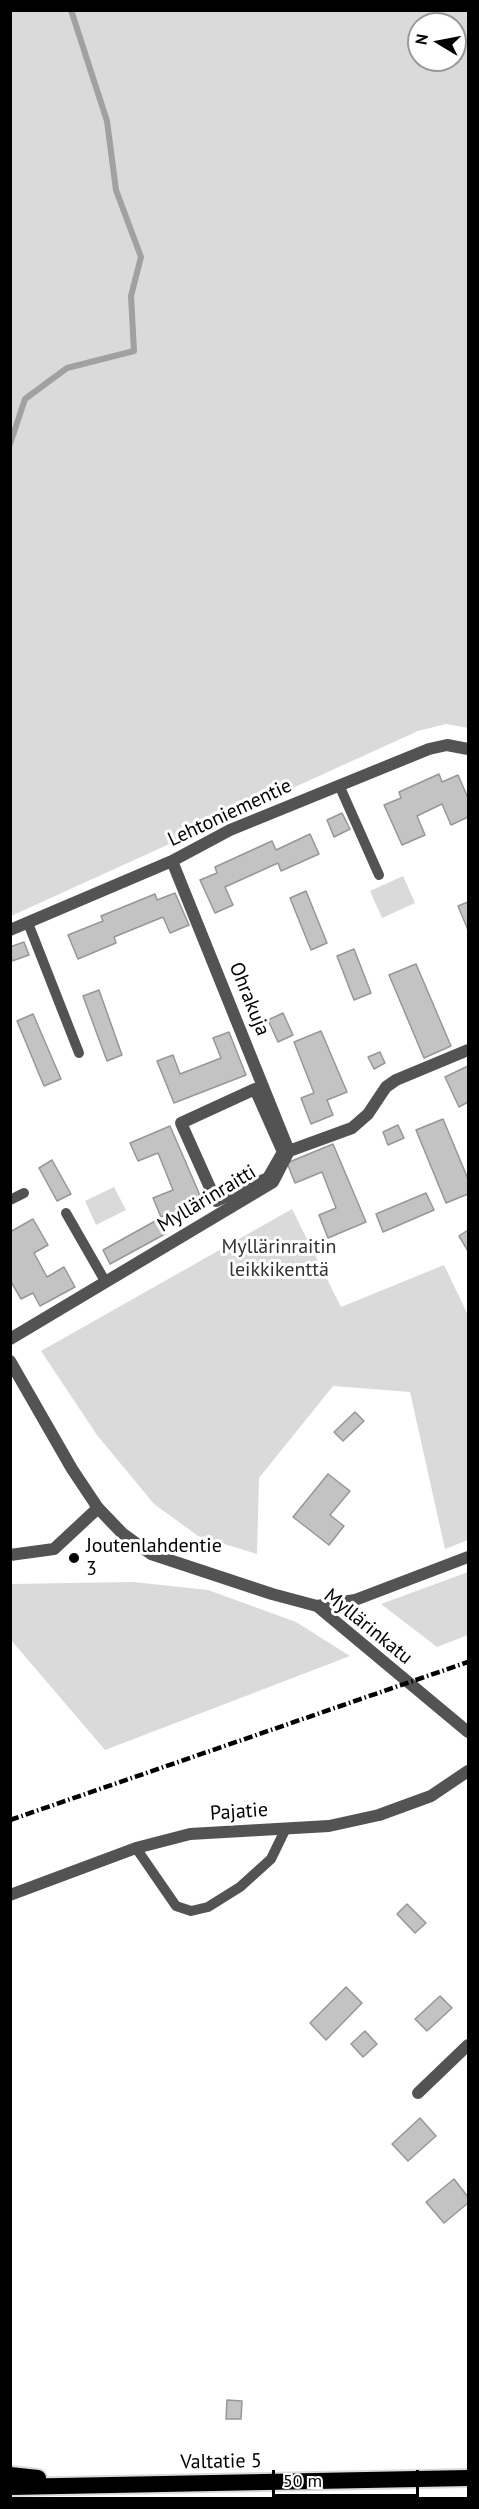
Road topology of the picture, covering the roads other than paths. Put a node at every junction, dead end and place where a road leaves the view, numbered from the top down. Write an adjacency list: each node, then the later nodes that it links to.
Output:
1 (468, 749): 2 (street, Lehtoniementie)
2 (339, 785): 3 (street, Lehtoniementie); 4 (lane)
3 (172, 861): 5 (street, Lehtoniementie); 9 (street, Ohrakuja)
4 (379, 875)
5 (28, 923): 6 (street, Lehtoniementie); 8 (lane)
6 (10, 930)
7 (468, 1050): 9 (street)
8 (79, 1053)
9 (289, 1151): 14 (street, Myllärinraitti)
10 (24, 1193): 11 (lane)
11 (10, 1200)
12 (216, 1201): 12 (street)
13 (66, 1213): 14 (lane)
14 (105, 1281): 15 (street, Myllärinraitti)
15 (10, 1339)
16 (10, 1361): 17 (street, Myllärinkatu)
17 (98, 1508): 18 (street); 20 (street, Myllärinkatu)
18 (10, 1555)
19 (468, 1557): 20 (street)
20 (317, 1606): 21 (street, Myllärinkatu)
21 (468, 1732)
22 (468, 1771): 23 (street, Pajatie)
23 (286, 1828): 24 (street, Pajatie); 24 (lane)
24 (136, 1848): 25 (street, Pajatie)
25 (10, 1895)
26 (468, 2045): 27 (street)
27 (418, 2093)
28 (10, 2475): 30 (highway)
29 (468, 2478): 30 (highway, Valtatie 5)
30 (108, 2486): 31 (highway, Valtatie 5)
31 (10, 2487)

